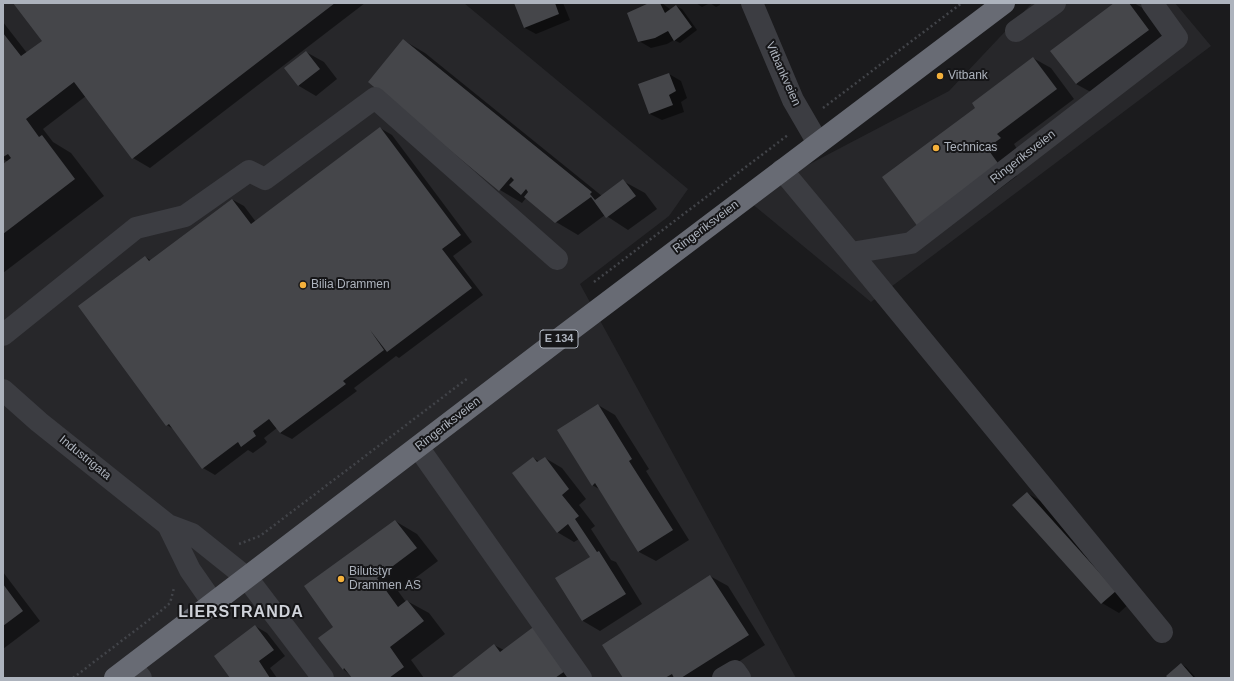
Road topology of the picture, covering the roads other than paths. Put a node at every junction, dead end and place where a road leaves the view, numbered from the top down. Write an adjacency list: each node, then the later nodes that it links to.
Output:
1 (752, 3): 6 (street, Vitbankveien)
2 (1004, 3): 6 (highway, Ringeriksveien / E 134)
3 (1055, 3): 5 (street)
4 (1152, 3): 8 (street, Ringeriksveien)
5 (1016, 31)
6 (818, 143): 7 (highway, Ringeriksveien / E 134)
7 (782, 170): 8 (street); 12 (highway, Ringeriksveien / E 134)
8 (851, 253): 16 (street)
9 (557, 259): 10 (street)
10 (3, 335)
11 (3, 390): 13 (street, Industrigata)
12 (418, 448): 14 (highway, Ringeriksveien / E 134); 19 (street)
13 (168, 525): 14 (street, Industrigata); 15 (street, Industrigata)
14 (246, 578): 15 (highway, Ringeriksveien / E 134); 18 (street, Industrigata)
15 (213, 603): 17 (highway, Ringeriksveien / E 134)
16 (1162, 632)
17 (129, 674)
18 (324, 678)
19 (581, 678)
20 (724, 678): 21 (street)
21 (740, 678)

